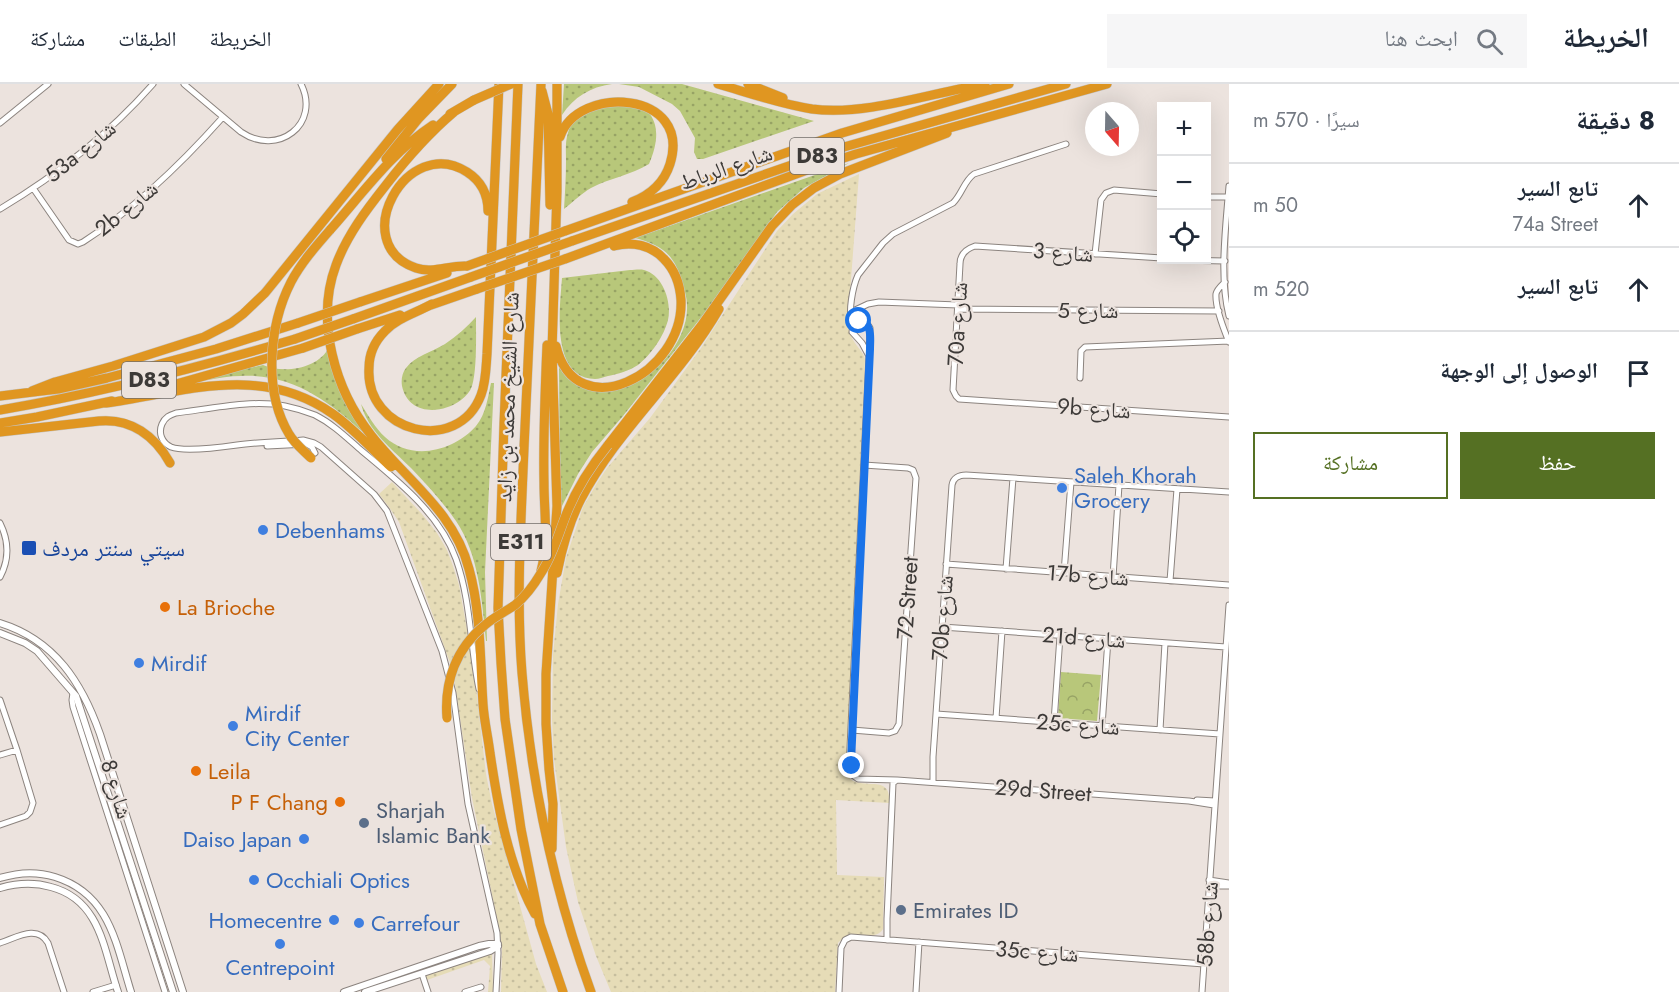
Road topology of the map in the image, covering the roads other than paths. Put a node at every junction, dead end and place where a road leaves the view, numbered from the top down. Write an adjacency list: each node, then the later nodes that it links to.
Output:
1 (48, 84): 24 (street)
2 (153, 84): 27 (street, 53a شارع)
3 (184, 84): 23 (street)
4 (301, 84): 23 (street)
5 (439, 84): 56 (highway)
6 (452, 84): 34 (highway)
7 (499, 84): 35 (highway)
8 (511, 84): 21 (highway, bridge)
9 (518, 84): 116 (highway, شارع الشيخ محمد بن زايد / E311)
10 (557, 84): 28 (highway)
11 (718, 84): 20 (highway)
12 (748, 84): 20 (highway)
13 (985, 84): 20 (highway)
14 (1009, 84): 33 (highway, شارع الرباط / D83)
15 (1066, 84): 60 (highway, شارع الرباط / D83, bridge)
16 (1107, 84): 22 (highway)
17 (541, 86): 80 (highway, bridge); 110 (highway, شارع الشيخ محمد بن زايد / E311)
18 (631, 93): 33 (highway)
19 (588, 98): 28 (highway)
20 (814, 109)
21 (454, 112): 34 (highway); 72 (highway)
22 (1002, 113): 39 (highway); 40 (highway)
23 (223, 117): 27 (street, 2b شارع)
24 (0, 123)
25 (1066, 144): 49 (street)
26 (1229, 186): 31 (street)
27 (33, 188): 32 (street, 53a شارع)
28 (556, 191): 52 (highway)
29 (1157, 194): 37 (street)
30 (1211, 198): 31 (street)
31 (1228, 199): 42 (street)
32 (0, 209)
33 (608, 217): 43 (highway, شارع الرباط / D83, bridge)
34 (332, 227): 65 (highway, bridge)
35 (492, 230): 43 (highway); 46 (highway)
36 (966, 250): 37 (street, شارع 3); 47 (street, 70a شارع)
37 (1097, 254): 38 (street, شارع 3)
38 (1157, 258)
39 (565, 259): 46 (highway, bridge); 52 (highway)
40 (748, 259): 80 (highway, bridge); 83 (highway)
41 (1211, 261): 42 (street)
42 (1225, 262): 44 (street)
43 (467, 266): 56 (highway, D83, bridge)
44 (1225, 282): 45 (street); 48 (street)
45 (1228, 294): 50 (street)
46 (432, 304): 59 (highway, bridge)
47 (958, 307): 48 (street, شارع 5); 49 (street, شارع 5); 58 (street, 70a شارع)
48 (1219, 311): 53 (street)
49 (851, 312): 51 (street)
50 (1229, 315)
51 (853, 325): 54 (street); 54 (street)
52 (553, 327): 83 (highway)
53 (1229, 342): 55 (street)
54 (869, 356): 67 (street)
55 (1080, 378)
56 (32, 391): 57 (highway, D83)
57 (0, 396)
58 (959, 399): 61 (street, 9b شارع)
59 (106, 403): 62 (highway); 72 (highway)
60 (0, 410)
61 (1229, 417)
62 (0, 423)
63 (0, 432): 66 (highway)
64 (228, 446): 65 (street); 95 (street); 121 (street)
65 (312, 456)
66 (170, 464)
67 (864, 465): 101 (street); 101 (street, 72 Street)
68 (1013, 478): 69 (street); 75 (street, 70b شارع); 76 (street)
69 (1071, 482): 70 (street); 77 (street)
70 (1119, 485): 71 (street); 79 (street)
71 (1177, 489): 73 (street); 81 (street)
72 (421, 490): 95 (highway)
73 (1229, 492)
74 (0, 524): 78 (street)
75 (946, 564): 76 (street, 17b شارع); 86 (street, 70b شارع)
76 (1006, 569): 77 (street, 17b شارع)
77 (1064, 573): 79 (street, 17b شارع)
78 (0, 577)
79 (1113, 577): 81 (street, 17b شارع)
80 (538, 578): 97 (highway, bridge)
81 (1170, 581): 82 (street, 17b شارع)
82 (1229, 585)
83 (550, 605): 110 (highway)
84 (1229, 605): 92 (street, 58b شارع)
85 (0, 623): 118 (street, شارع 8)
86 (942, 627): 87 (street, 21d شارع); 96 (street, 70b شارع)
87 (1002, 631): 89 (street, 21d شارع); 98 (street)
88 (0, 633): 93 (street, شارع 8)
89 (1060, 636): 90 (street, 21d شارع); 99 (street)
90 (1108, 639): 91 (street, 21d شارع); 100 (street)
91 (1165, 643): 92 (street, 21d شارع); 102 (street)
92 (1226, 647): 103 (street, 58b شارع)
93 (73, 693): 115 (street, شارع 8); 131 (street)
94 (1, 702): 104 (street)
95 (483, 705): 116 (highway)
96 (936, 714): 98 (street, 25c شارع); 107 (street, 70b شارع)
97 (447, 718)
98 (996, 718): 99 (street, 25c شارع)
99 (1054, 722): 100 (street, 25c شارع)
100 (1102, 726): 102 (street, 25c شارع)
101 (852, 730): 106 (street, 29d Street)
102 (1160, 730): 103 (street, 25c شارع)
103 (1220, 734): 108 (street, 58b شارع)
104 (17, 750): 105 (street); 109 (street)
105 (0, 755)
106 (896, 780): 107 (street, 29d Street); 117 (street)
107 (931, 782): 108 (street, 29d Street)
108 (1214, 803): 112 (street, 58b شارع)
109 (0, 825)
110 (551, 857): 140 (highway, شارع الشيخ محمد بن زايد / E311)
111 (0, 878): 130 (street)
112 (1209, 883): 113 (street); 122 (street, 58b شارع)
113 (1229, 885)
114 (0, 888): 127 (street)
115 (149, 921): 118 (street); 132 (street, شارع 8)
116 (540, 924): 139 (highway, شارع الشيخ محمد بن زايد / E311)
117 (886, 940): 119 (street, 35c شارع); 141 (street, 35c شارع)
118 (166, 941): 133 (street, شارع 8)
119 (919, 942): 122 (street, 35c شارع); 142 (street)
120 (0, 943): 128 (street)
121 (498, 945): 123 (street); 124 (street); 138 (street)
122 (1204, 962): 143 (street, 58b شارع)
123 (427, 964): 125 (street); 134 (street)
124 (422, 974): 125 (street); 136 (street)
125 (382, 986): 135 (street)
126 (481, 987): 137 (street)
127 (117, 988): 129 (street)
128 (64, 992)
129 (93, 992)
130 (130, 992)
131 (165, 992)
132 (173, 992)
133 (183, 992)
134 (346, 992)
135 (365, 992)
136 (428, 992)
137 (465, 992)
138 (496, 992)
139 (563, 992)
140 (591, 992)
141 (839, 992)
142 (916, 992)
143 (1202, 992)

